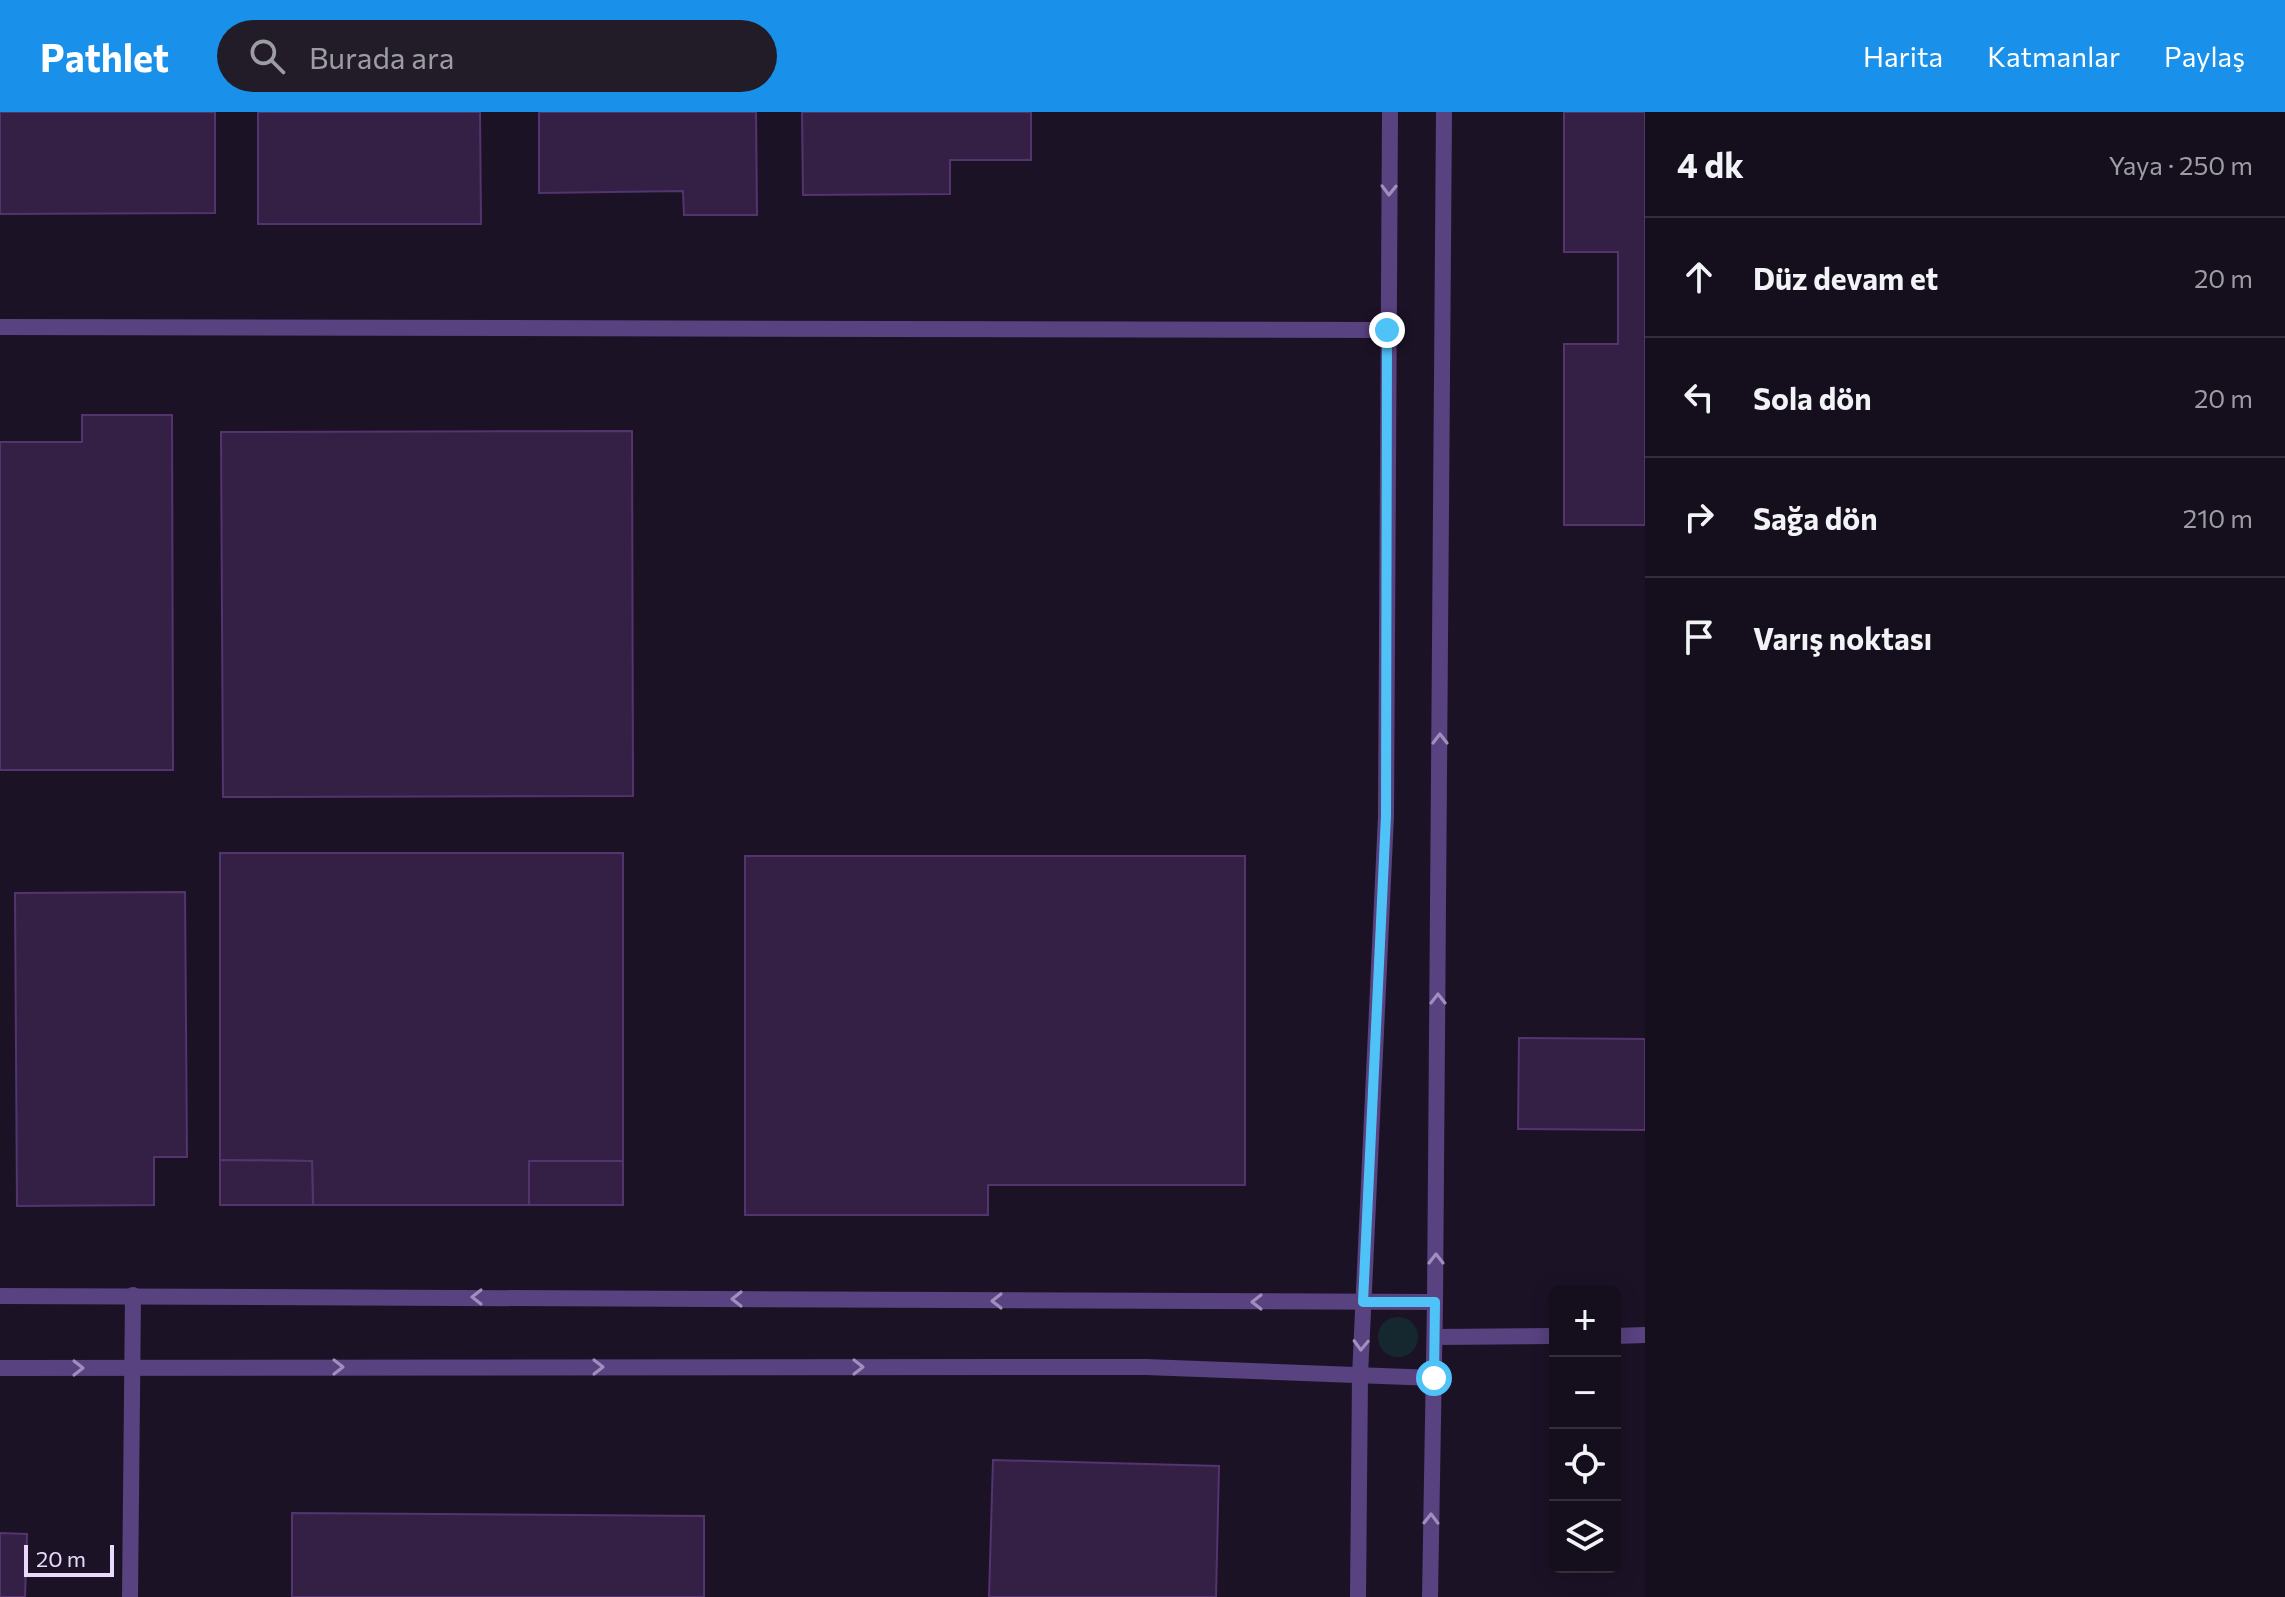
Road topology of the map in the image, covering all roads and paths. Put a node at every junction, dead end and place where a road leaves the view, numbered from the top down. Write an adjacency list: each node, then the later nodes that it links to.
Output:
1 (1390, 112): 4 (street, one-way to 4)
2 (1444, 112): 8 (street, one-way to 2)
3 (0, 327): 4 (street)
4 (1387, 330): 7 (street)
5 (133, 1295): 6 (street); 7 (street, one-way to 5); 13 (street)
6 (0, 1296)
7 (1363, 1302): 8 (street); 15 (street, one-way to 15)
8 (1435, 1302): 12 (street)
9 (1645, 1335): 11 (street)
10 (1549, 1336): 12 (street)
11 (1621, 1336)
12 (1435, 1337): 16 (street)
13 (132, 1367): 14 (street, one-way to 13); 15 (street, one-way to 15); 17 (street)
14 (0, 1368)
15 (1360, 1376): 16 (street); 18 (street)
16 (1434, 1378): 19 (street, one-way to 16)
17 (130, 1597)
18 (1358, 1597)
19 (1430, 1597)

